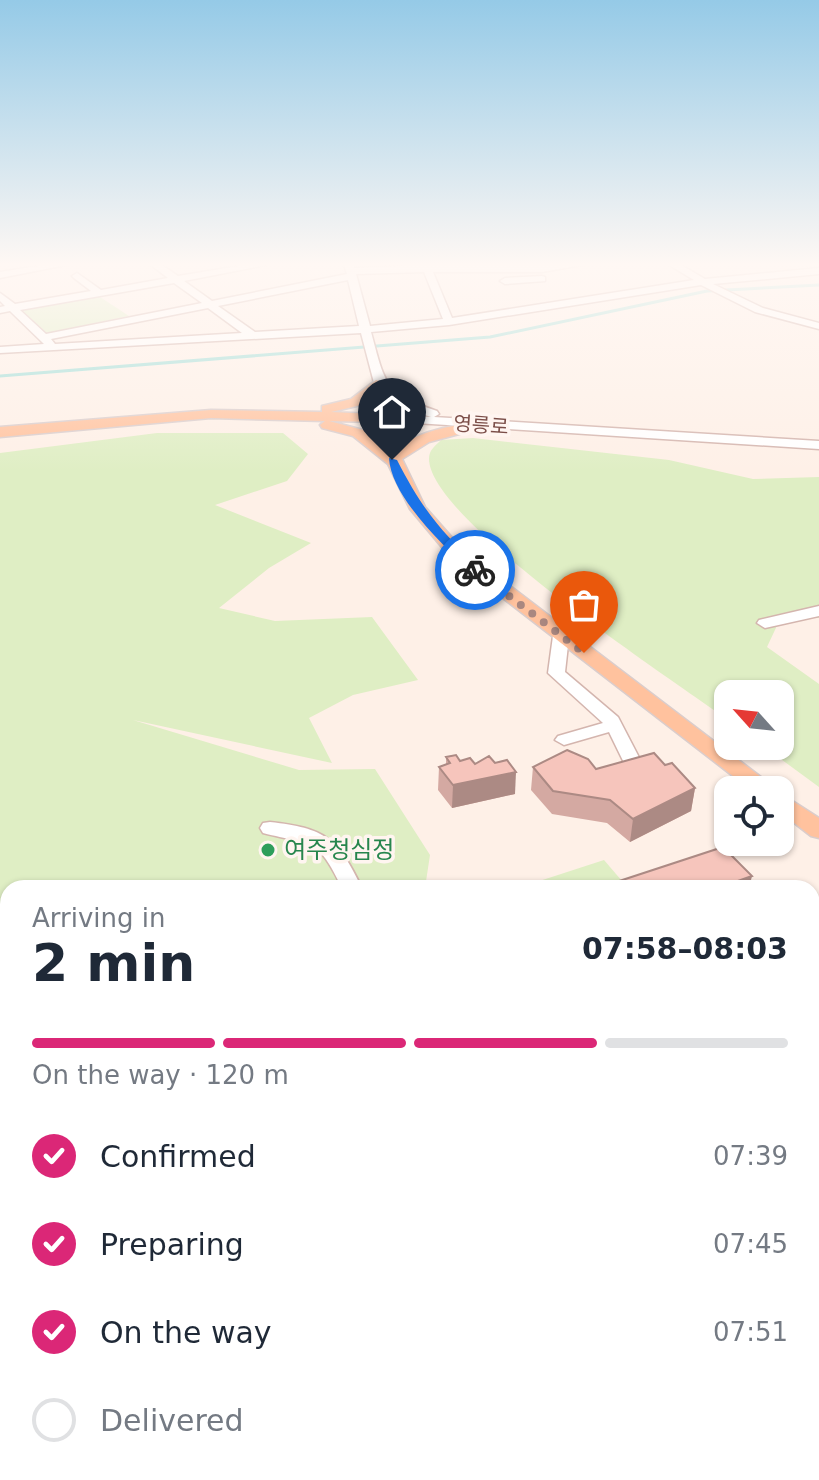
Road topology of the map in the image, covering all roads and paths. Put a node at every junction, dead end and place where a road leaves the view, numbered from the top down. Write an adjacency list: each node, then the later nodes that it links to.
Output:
1 (39, 334): 6 (street)
2 (62, 334): 6 (street)
3 (287, 334): 5 (street)
4 (367, 334): 9 (street)
5 (252, 335): 7 (street)
6 (43, 338): 7 (street)
7 (53, 347): 8 (street)
8 (0, 350)
9 (381, 383): 10 (main road); 11 (street); 12 (street)
10 (254, 414): 11 (main road, 영릉로); 13 (main road, 영릉로); 17 (main road)
11 (388, 418): 12 (street, 영릉로); 17 (main road)
12 (486, 425): 14 (street, 영릉로); 17 (main road)
13 (0, 432)
14 (791, 443): 15 (street, 영릉로); 16 (street)
15 (819, 445)
16 (819, 458)
17 (392, 460): 20 (main road)
18 (819, 611): 19 (street)
19 (765, 623)
20 (561, 636): 21 (street); 24 (main road)
21 (614, 725): 22 (street); 23 (street)
22 (564, 740)
23 (635, 767)
24 (747, 776)
25 (794, 811): 27 (main road)
26 (270, 828): 28 (street)
27 (819, 830)
28 (348, 880)

